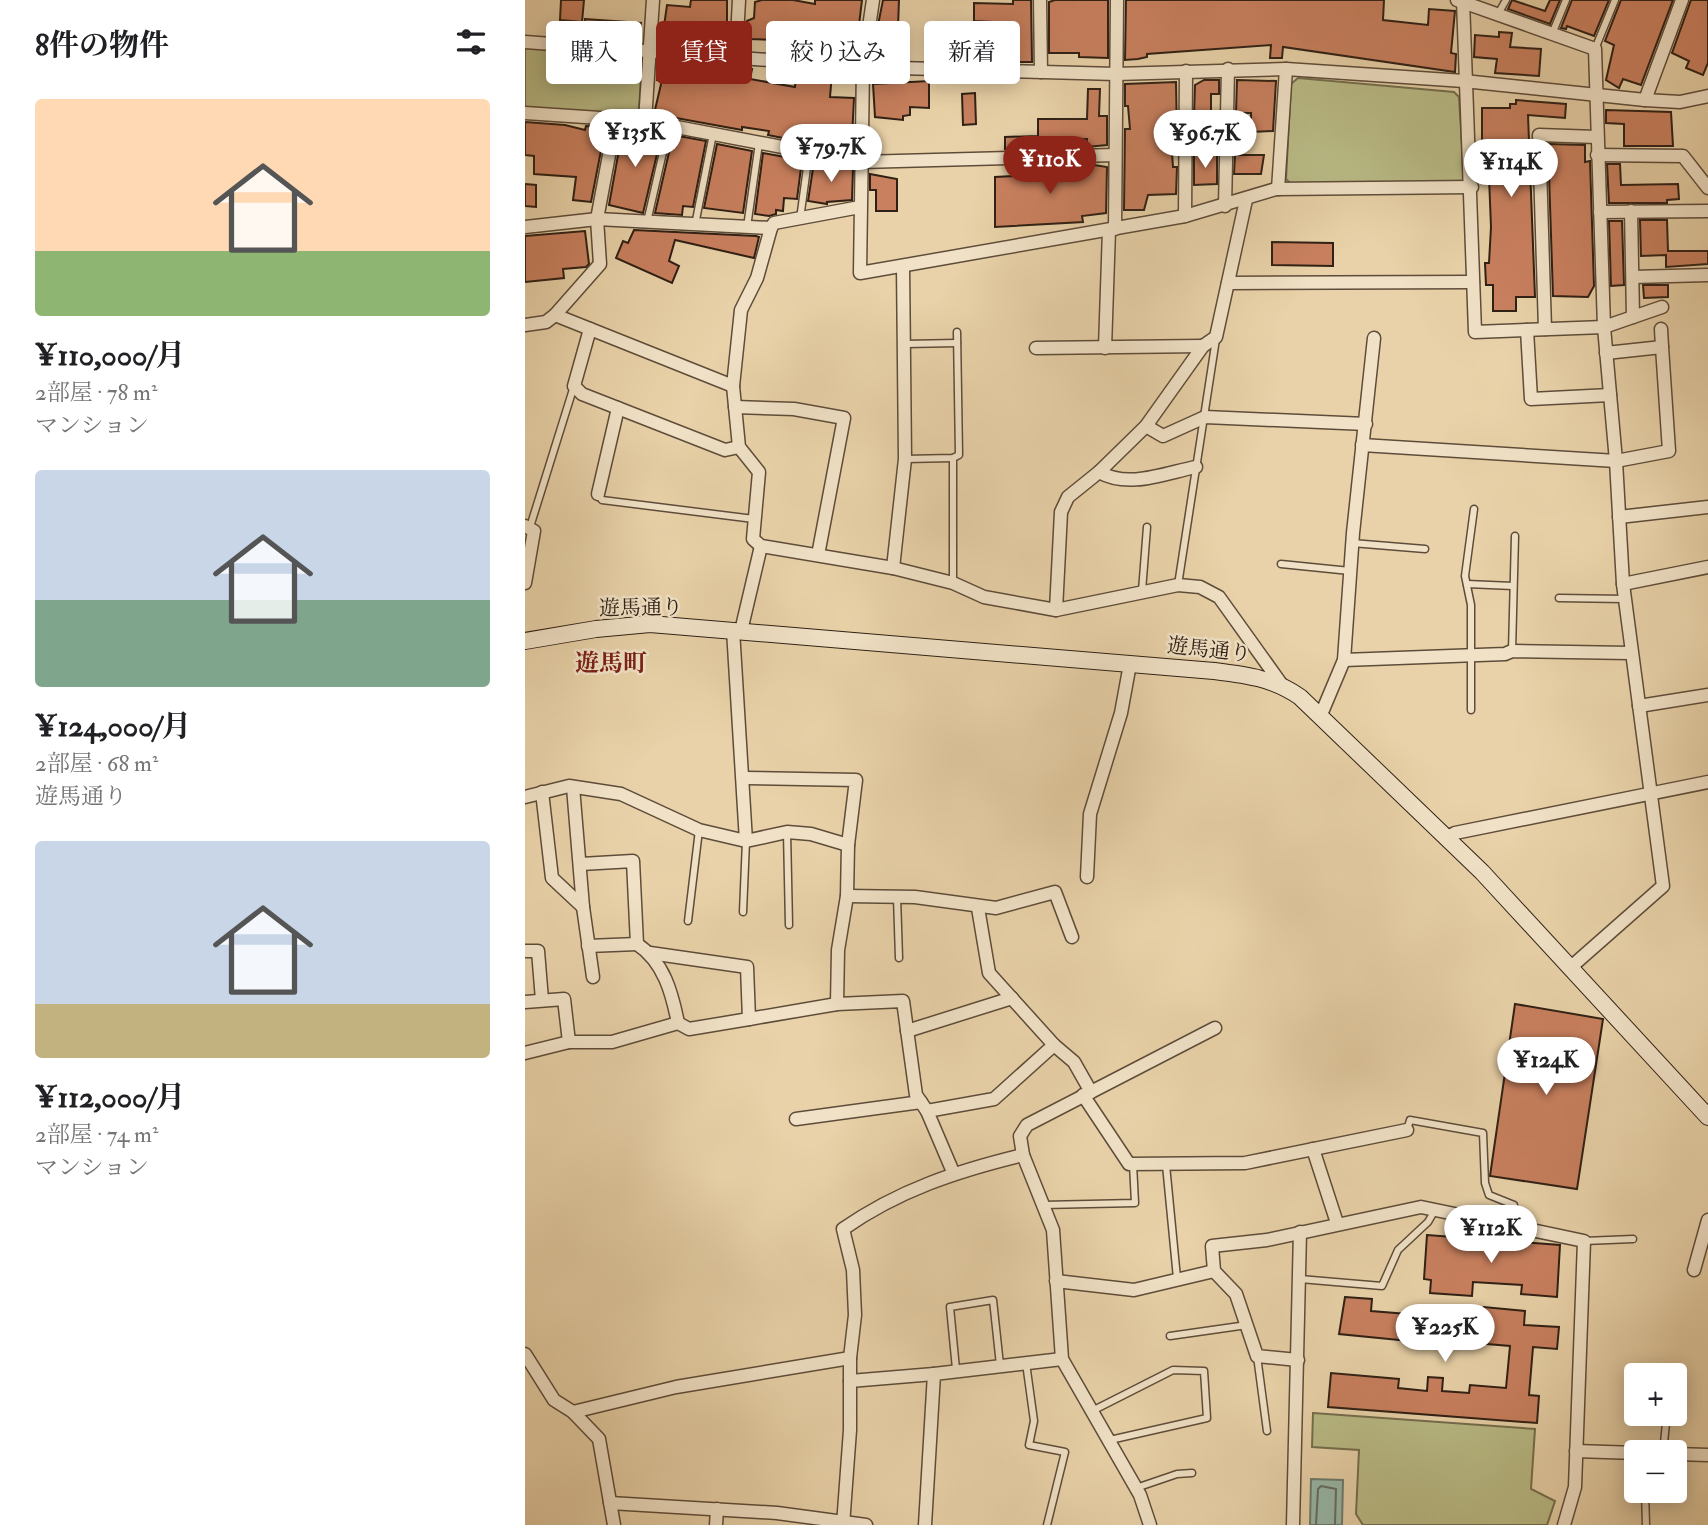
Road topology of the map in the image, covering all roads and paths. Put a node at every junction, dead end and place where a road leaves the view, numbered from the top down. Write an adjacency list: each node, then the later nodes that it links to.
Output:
1 (653, 0): 17 (street)
2 (739, 0): 12 (street)
3 (873, 0): 13 (street)
4 (1040, 0): 23 (street)
5 (1117, 0): 24 (street)
6 (1506, 0): 11 (lane)
7 (1566, 0): 14 (lane)
8 (1615, 0): 16 (lane)
9 (1682, 0): 29 (street)
10 (1461, 1): 11 (street); 25 (street)
11 (1497, 15): 14 (street)
12 (738, 21)
13 (870, 21)
14 (1552, 34): 16 (street)
15 (525, 42): 17 (street)
16 (1595, 49): 27 (street)
17 (650, 50): 18 (street); 32 (street)
18 (656, 50)
19 (910, 68): 23 (street)
20 (1228, 69): 21 (street); 22 (street); 45 (street)
21 (1286, 69): 25 (street); 43 (street)
22 (1186, 71): 24 (street); 50 (street)
23 (1041, 72): 24 (street)
24 (1116, 74): 38 (street)
25 (1464, 81): 27 (street); 41 (street)
26 (863, 84): 40 (street)
27 (1595, 96): 29 (street); 35 (street)
28 (1708, 96): 29 (street)
29 (1645, 100)
30 (525, 113): 31 (street)
31 (616, 118): 32 (street); 51 (street)
32 (645, 121): 33 (street)
33 (669, 126): 34 (street); 53 (lane)
34 (713, 135): 36 (street); 54 (lane)
35 (1597, 137): 39 (street); 71 (street)
36 (759, 143): 37 (street); 56 (lane)
37 (809, 153): 40 (street); 52 (lane)
38 (1114, 155): 40 (street); 58 (street)
39 (1597, 155): 42 (street); 49 (street)
40 (861, 162): 46 (street)
41 (1472, 187): 43 (street); 62 (street)
42 (1708, 188)
43 (1278, 189): 44 (street)
44 (1246, 201): 45 (street); 63 (street)
45 (1225, 206): 50 (street)
46 (860, 207): 52 (street); 59 (street)
47 (1631, 211): 48 (street); 49 (street); 61 (street)
48 (1708, 211)
49 (1600, 212): 68 (street)
50 (1185, 216): 58 (street)
51 (597, 219): 53 (street); 55 (street); 65 (street)
52 (800, 219): 57 (street)
53 (647, 222): 54 (street)
54 (695, 225): 56 (street)
55 (525, 227)
56 (747, 227): 57 (street)
57 (771, 228): 84 (street)
58 (1112, 230): 59 (street); 81 (street)
59 (903, 266): 77 (street)
60 (1708, 275): 61 (street)
61 (1633, 277): 66 (street)
62 (1473, 282): 63 (street); 72 (street)
63 (1228, 283): 74 (street)
64 (1662, 307): 66 (street)
65 (555, 315): 67 (street); 70 (street)
66 (1633, 317): 68 (street)
67 (525, 325)
68 (1604, 327): 71 (street); 82 (street)
69 (1661, 328): 79 (street)
70 (590, 329): 83 (street); 84 (street)
71 (1545, 329): 72 (street)
72 (1527, 330): 85 (street)
73 (957, 332): 76 (lane)
74 (1216, 337): 78 (street); 88 (lane)
75 (1374, 338): 89 (street)
76 (957, 343): 77 (lane); 93 (lane)
77 (905, 344): 94 (street)
78 (1203, 346): 81 (street); 90 (street)
79 (1663, 347): 82 (street); 95 (street)
80 (1036, 348): 81 (street)
81 (1105, 348)
82 (1607, 353): 85 (street)
83 (574, 386): 87 (street); 103 (lane)
84 (733, 386): 86 (street)
85 (1610, 395): 95 (street)
86 (735, 407): 92 (street); 109 (street)
87 (618, 408): 92 (street); 98 (street)
88 (1203, 418): 89 (street); 90 (street); 96 (lane)
89 (1366, 424): 91 (street)
90 (1146, 426): 97 (street)
91 (1362, 445): 95 (street); 106 (street)
92 (739, 447): 102 (street)
93 (953, 458): 94 (lane); 115 (lane)
94 (905, 459): 112 (street)
95 (1616, 461): 101 (street)
96 (1196, 467): 97 (street); 118 (lane)
97 (1099, 472): 123 (street)
98 (598, 494): 102 (lane)
99 (1708, 507): 101 (street)
100 (1474, 509): 116 (lane)
101 (1619, 517): 117 (street)
102 (754, 519): 107 (street)
103 (528, 527): 114 (street)
104 (1147, 527): 120 (lane)
105 (1515, 536): 119 (lane)
106 (1352, 543): 108 (lane); 113 (street)
107 (761, 546): 109 (street); 124 (street)
108 (1425, 549)
109 (818, 555): 112 (street)
110 (1281, 565): 113 (lane)
111 (1708, 567): 117 (street)
112 (893, 568): 115 (street)
113 (1350, 571): 129 (street)
114 (525, 583)
115 (953, 583): 123 (street)
116 (1467, 584): 119 (lane); 128 (lane)
117 (1622, 584): 122 (street)
118 (1178, 585): 120 (street); 131 (street)
119 (1513, 586): 126 (lane)
120 (1142, 591): 123 (street)
121 (1559, 598): 122 (lane)
122 (1625, 599): 127 (street)
123 (1056, 610)
124 (737, 631): 125 (street, 遊馬通り); 130 (street, 遊馬通り); 136 (street)
125 (525, 641)
126 (1512, 652): 127 (street); 128 (street)
127 (1630, 653): 133 (street)
128 (1471, 654): 129 (street); 134 (lane)
129 (1344, 660): 135 (street)
130 (1130, 664): 131 (street, 遊馬通り); 148 (street)
131 (1282, 685): 135 (street, 遊馬通り)
132 (1708, 695): 133 (street)
133 (1639, 706): 140 (street)
134 (1471, 710)
135 (1320, 717): 144 (street, 遊馬通り)
136 (744, 778): 145 (street); 146 (street)
137 (1708, 782): 140 (street)
138 (572, 787): 139 (street); 142 (street); 147 (street)
139 (542, 792): 141 (street); 151 (street)
140 (1650, 794): 144 (street); 162 (street)
141 (525, 797)
142 (698, 830): 145 (street); 154 (lane)
143 (787, 832): 145 (street); 146 (street); 155 (lane)
144 (1445, 838): 162 (street, 遊馬通り)
145 (746, 841): 153 (lane)
146 (848, 845): 149 (street)
147 (580, 864): 151 (street); 157 (street)
148 (1087, 877)
149 (847, 896): 150 (street); 167 (street)
150 (898, 897): 152 (street); 161 (lane)
151 (583, 907): 158 (street)
152 (978, 908): 156 (street); 164 (street)
153 (743, 912)
154 (688, 921)
155 (789, 925)
156 (1072, 937)
157 (637, 944): 158 (street); 160 (street)
158 (588, 946): 163 (street)
159 (525, 951): 165 (street)
160 (650, 953): 168 (street); 169 (street)
161 (899, 958)
162 (1571, 967): 177 (street, 遊馬通り)
163 (593, 977)
164 (1012, 998): 171 (street); 173 (street)
165 (542, 1000): 166 (street); 172 (street)
166 (525, 1002)
167 (837, 1004): 168 (street); 171 (street)
168 (749, 1019): 169 (street)
169 (678, 1023): 172 (street)
170 (1215, 1028): 175 (street)
171 (907, 1031): 176 (street)
172 (569, 1042): 174 (street)
173 (1054, 1045): 175 (street); 176 (street)
174 (525, 1053)
175 (1087, 1093): 181 (street); 182 (street)
176 (924, 1107): 178 (street); 184 (street)
177 (1708, 1117)
178 (796, 1119)
179 (1406, 1130): 180 (street); 189 (lane)
180 (1313, 1149): 183 (street); 188 (street)
181 (1023, 1154): 184 (street); 185 (street)
182 (1133, 1164): 183 (street); 185 (lane)
183 (1166, 1165): 195 (lane)
184 (953, 1172): 202 (street)
185 (1043, 1205): 197 (street)
186 (1435, 1210): 188 (street); 189 (street); 196 (lane)
187 (1708, 1220): 193 (street)
188 (1337, 1223): 190 (street)
189 (1516, 1228): 192 (street)
190 (1300, 1232): 194 (street); 196 (street)
191 (1633, 1239): 192 (lane)
192 (1584, 1241): 214 (street)
193 (1694, 1270)
194 (1214, 1271): 195 (street); 198 (street)
195 (1177, 1278): 197 (street)
196 (1300, 1279): 204 (street)
197 (1056, 1281): 203 (street)
198 (1247, 1325): 199 (lane); 201 (street)
199 (1170, 1336)
200 (525, 1354): 210 (street)
201 (1257, 1356): 204 (street); 212 (lane)
202 (850, 1358): 209 (street); 210 (street)
203 (1062, 1359): 205 (street); 211 (street)
204 (1298, 1360): 231 (street)
205 (1026, 1363): 206 (street); 229 (lane)
206 (1000, 1365): 207 (street); 207 (lane)
207 (956, 1369): 208 (street)
208 (935, 1374): 209 (street); 228 (street)
209 (850, 1381): 224 (street)
210 (573, 1412): 220 (street)
211 (1090, 1412): 213 (street); 213 (lane)
212 (1267, 1431)
213 (1108, 1441): 219 (street)
214 (1576, 1451): 215 (street); 232 (street)
215 (1624, 1453)
216 (1687, 1454): 217 (street)
217 (1708, 1455)
218 (1192, 1474): 219 (lane)
219 (1136, 1488): 230 (street)
220 (610, 1503): 222 (street); 225 (street)
221 (1646, 1503): 233 (lane)
222 (717, 1509): 223 (street); 226 (street)
223 (777, 1519): 224 (street)
224 (843, 1523): 227 (street)
225 (614, 1525)
226 (716, 1525)
227 (866, 1525)
228 (926, 1525)
229 (1047, 1525)
230 (1150, 1525)
231 (1293, 1525)
232 (1564, 1525)
233 (1646, 1525)

